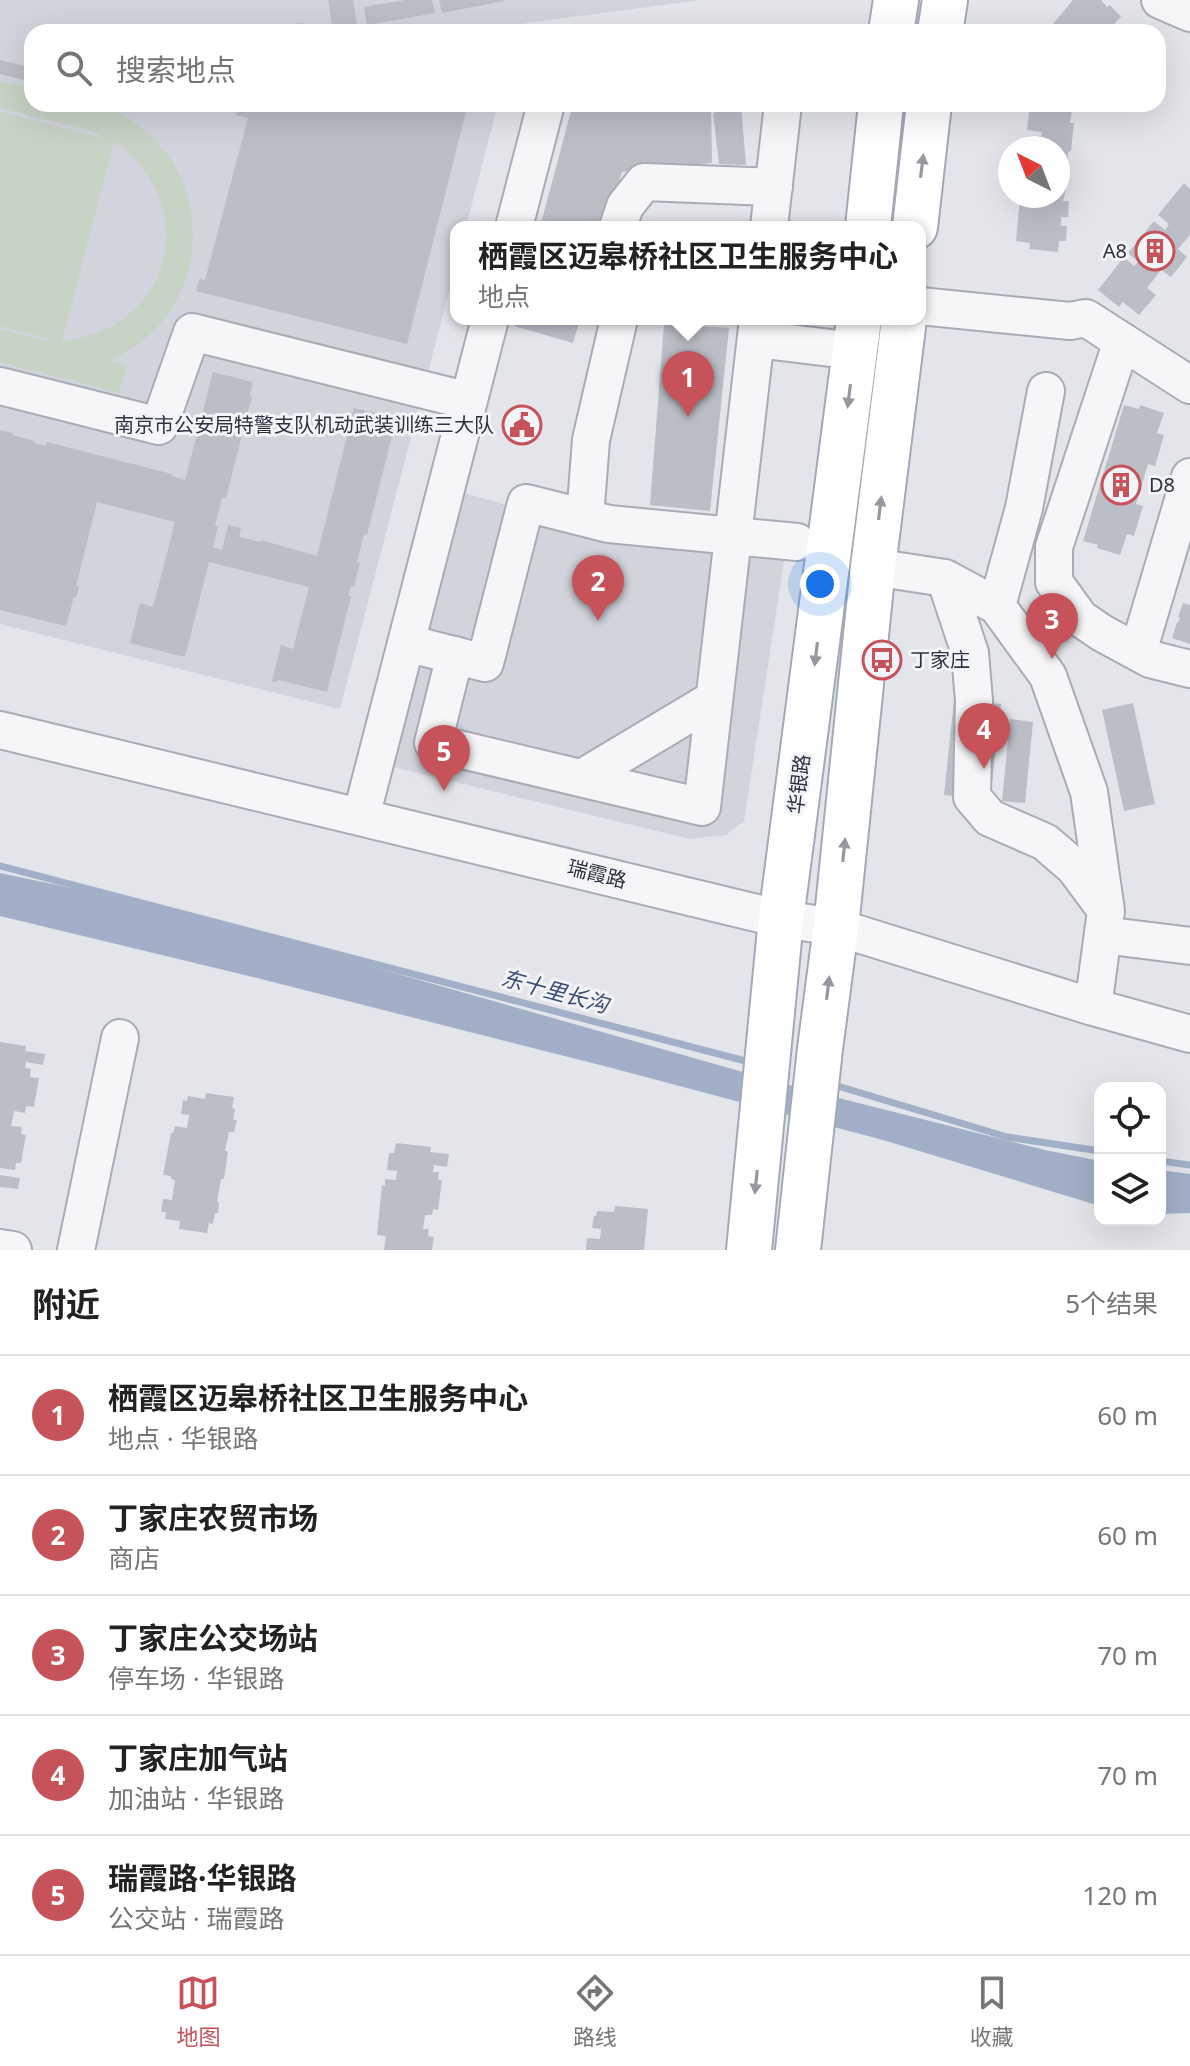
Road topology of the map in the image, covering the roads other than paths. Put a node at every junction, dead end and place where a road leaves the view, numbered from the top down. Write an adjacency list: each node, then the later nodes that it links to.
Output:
1 (896, 0): 5 (main road)
2 (945, 0): 6 (main road)
3 (1160, 0): 4 (street)
4 (1190, 13)
5 (892, 24)
6 (941, 24)
7 (544, 112): 12 (street)
8 (782, 112): 11 (street)
9 (880, 112): 15 (main road)
10 (928, 112): 16 (main road, one-way to 10)
11 (774, 187): 13 (street); 14 (street)
12 (516, 221)
13 (620, 221)
14 (770, 221)
15 (869, 221)
16 (916, 221)
17 (926, 307): 23 (street)
18 (488, 325): 27 (street)
19 (618, 325): 29 (street)
20 (903, 325): 32 (main road, one-way to 20)
21 (757, 329): 22 (street); 30 (street)
22 (857, 335): 43 (main road, 华银路, one-way to 43)
23 (1122, 341): 24 (street); 36 (street)
24 (1190, 385)
25 (0, 386): 27 (street)
26 (1046, 391): 34 (street)
27 (469, 401): 35 (street)
28 (1190, 477): 36 (street)
29 (585, 518): 30 (street); 37 (street)
30 (733, 535): 31 (street); 39 (street)
31 (797, 542)
32 (873, 567): 33 (street); 45 (main road, one-way to 32)
33 (945, 578): 34 (street); 44 (street)
34 (997, 606): 44 (street)
35 (406, 643): 37 (street); 42 (street)
36 (1138, 652): 38 (street)
37 (455, 655): 41 (street)
38 (1190, 669)
39 (714, 699): 41 (street); 41 (street)
40 (0, 730): 42 (street, 瑞霞路)
41 (582, 778)
42 (361, 817): 43 (street, 瑞霞路)
43 (781, 919): 45 (street, 瑞霞路); 53 (main road, 华银路, one-way to 53)
44 (1104, 923): 46 (street); 47 (street)
45 (836, 927): 47 (street, 瑞霞路); 54 (main road, one-way to 45)
46 (1190, 946)
47 (1093, 1007): 48 (street, 瑞霞路)
48 (1190, 1034)
49 (120, 1038): 52 (street)
50 (0, 1248): 51 (street)
51 (13, 1250)
52 (76, 1250)
53 (749, 1250)
54 (798, 1250)

